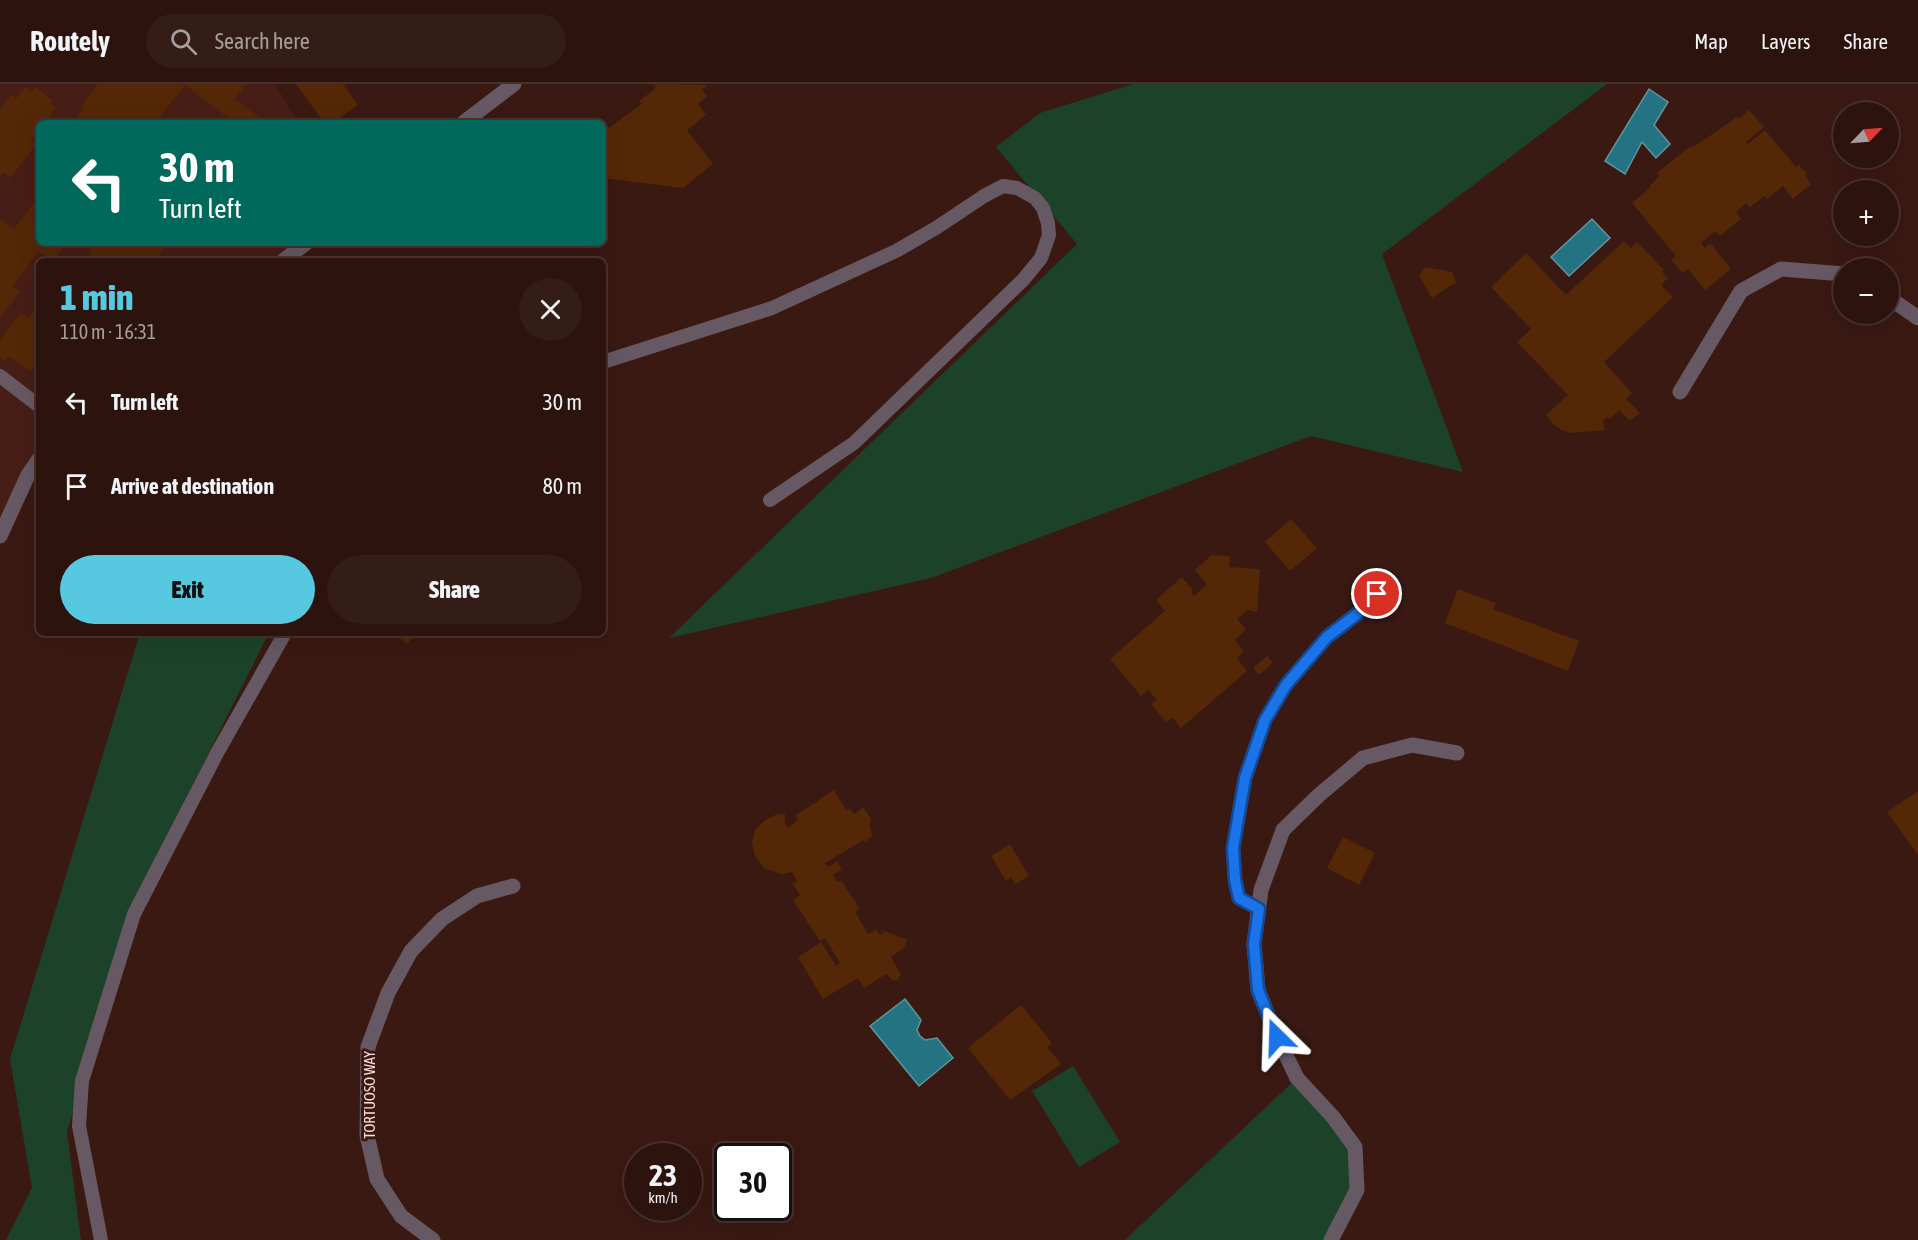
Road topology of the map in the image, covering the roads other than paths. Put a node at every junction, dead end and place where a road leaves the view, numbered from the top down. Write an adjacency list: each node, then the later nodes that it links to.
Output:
1 (514, 84): 2 (street)
2 (467, 120)
3 (302, 246): 4 (street)
4 (287, 258)
5 (1833, 273): 10 (street)
6 (1899, 305): 7 (street)
7 (1918, 318)
8 (606, 361): 13 (lane)
9 (0, 376): 11 (lane)
10 (1680, 392)
11 (36, 404)
12 (36, 463): 14 (street)
13 (770, 500)
14 (0, 536)
15 (1377, 594): 19 (lane)
16 (283, 636): 20 (lane)
17 (1457, 753): 19 (street)
18 (513, 886): 21 (street, TORTUOSO WAY)
19 (1259, 909): 22 (street)
20 (101, 1240)
21 (433, 1240)
22 (1331, 1240)

